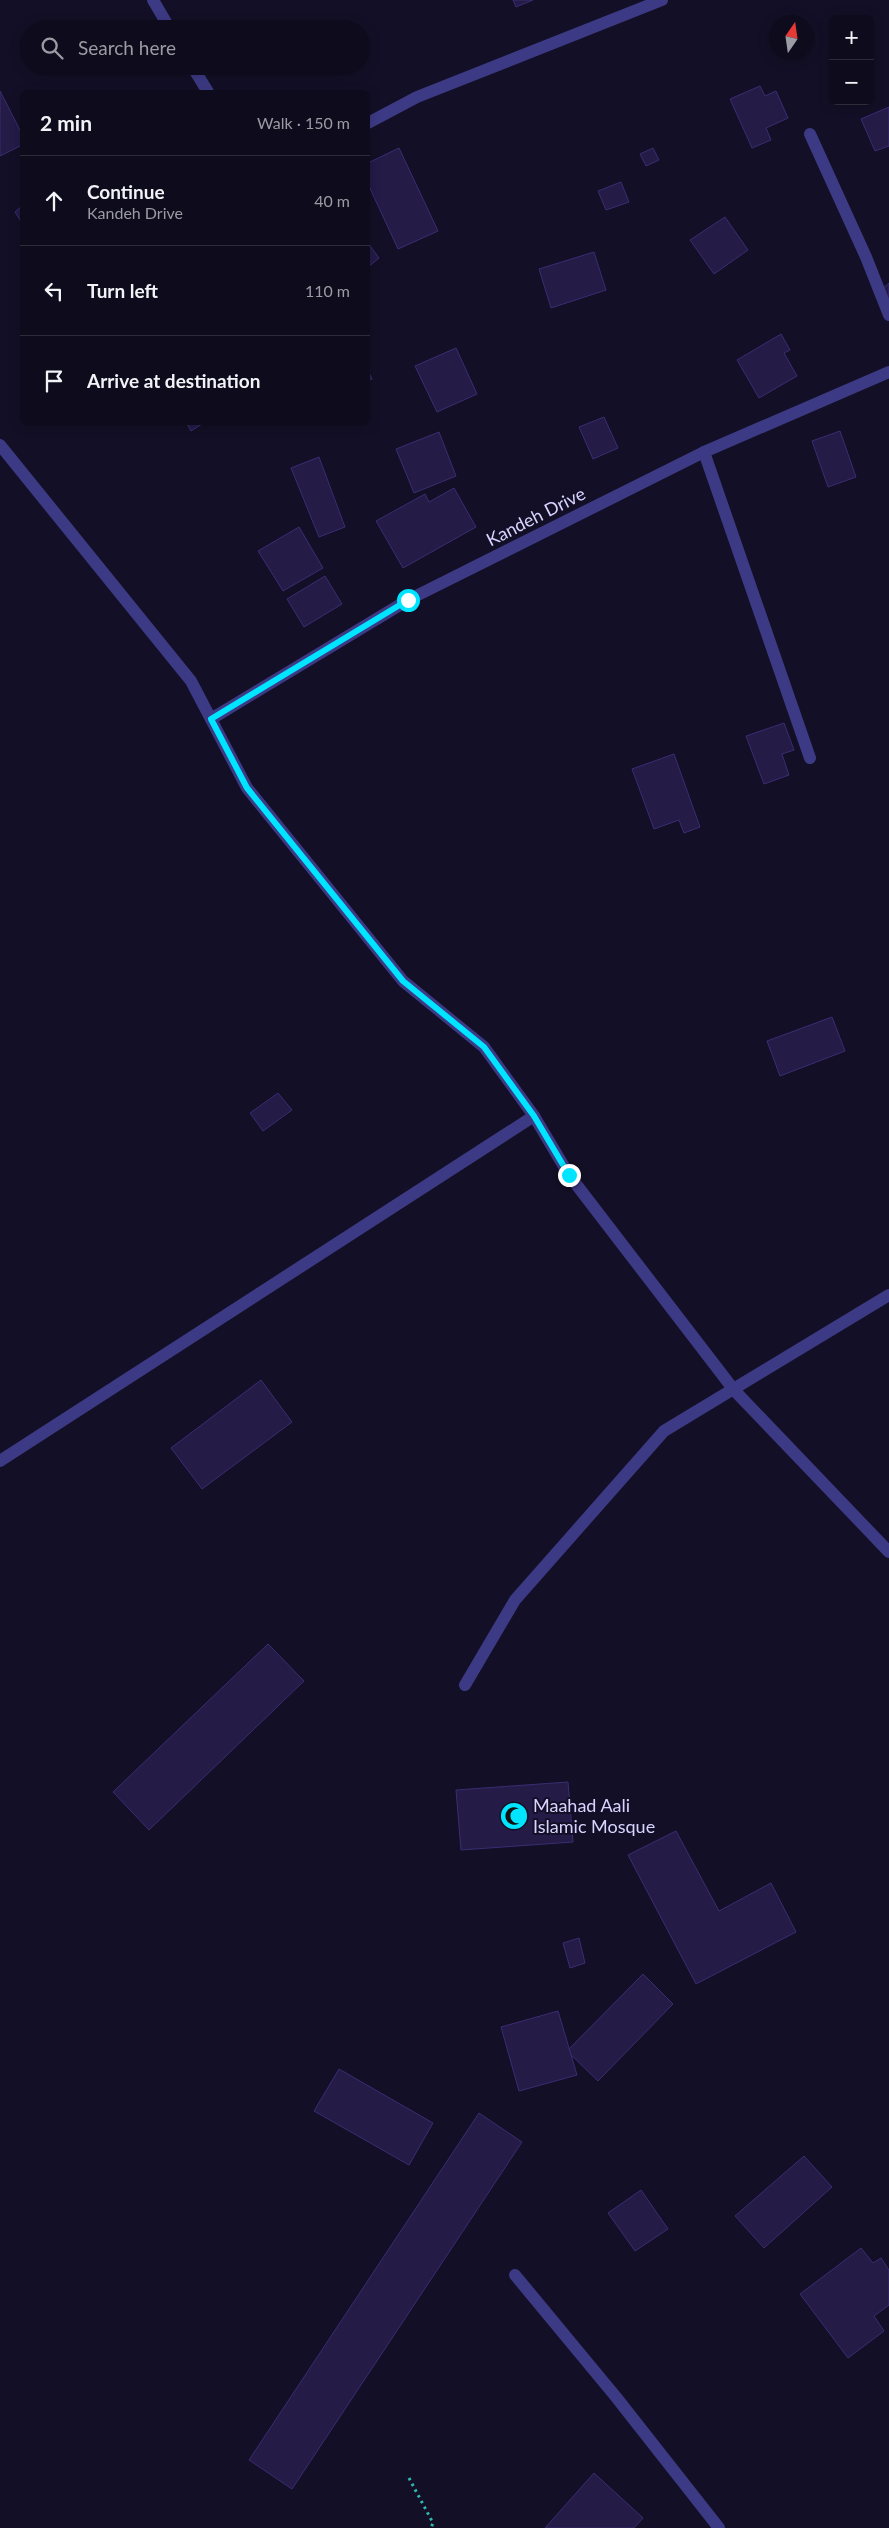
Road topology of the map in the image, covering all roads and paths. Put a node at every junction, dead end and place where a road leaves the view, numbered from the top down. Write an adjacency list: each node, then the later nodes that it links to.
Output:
1 (153, 0): 3 (street)
2 (662, 0): 6 (street)
3 (165, 20)
4 (198, 75): 5 (street)
5 (207, 90)
6 (370, 122)
7 (810, 134): 8 (street)
8 (889, 314)
9 (889, 372): 11 (street, Kandeh Drive)
10 (0, 445): 12 (street)
11 (704, 452): 12 (street, Kandeh Drive); 13 (street)
12 (211, 719): 14 (street)
13 (810, 758)
14 (534, 1116): 16 (street); 17 (street)
15 (889, 1295): 16 (street)
16 (734, 1390): 18 (street); 19 (street)
17 (0, 1461)
18 (889, 1552)
19 (465, 1685)
20 (515, 2275): 23 (street)
21 (409, 2478): 22 (path)
22 (431, 2528)
23 (718, 2528)

